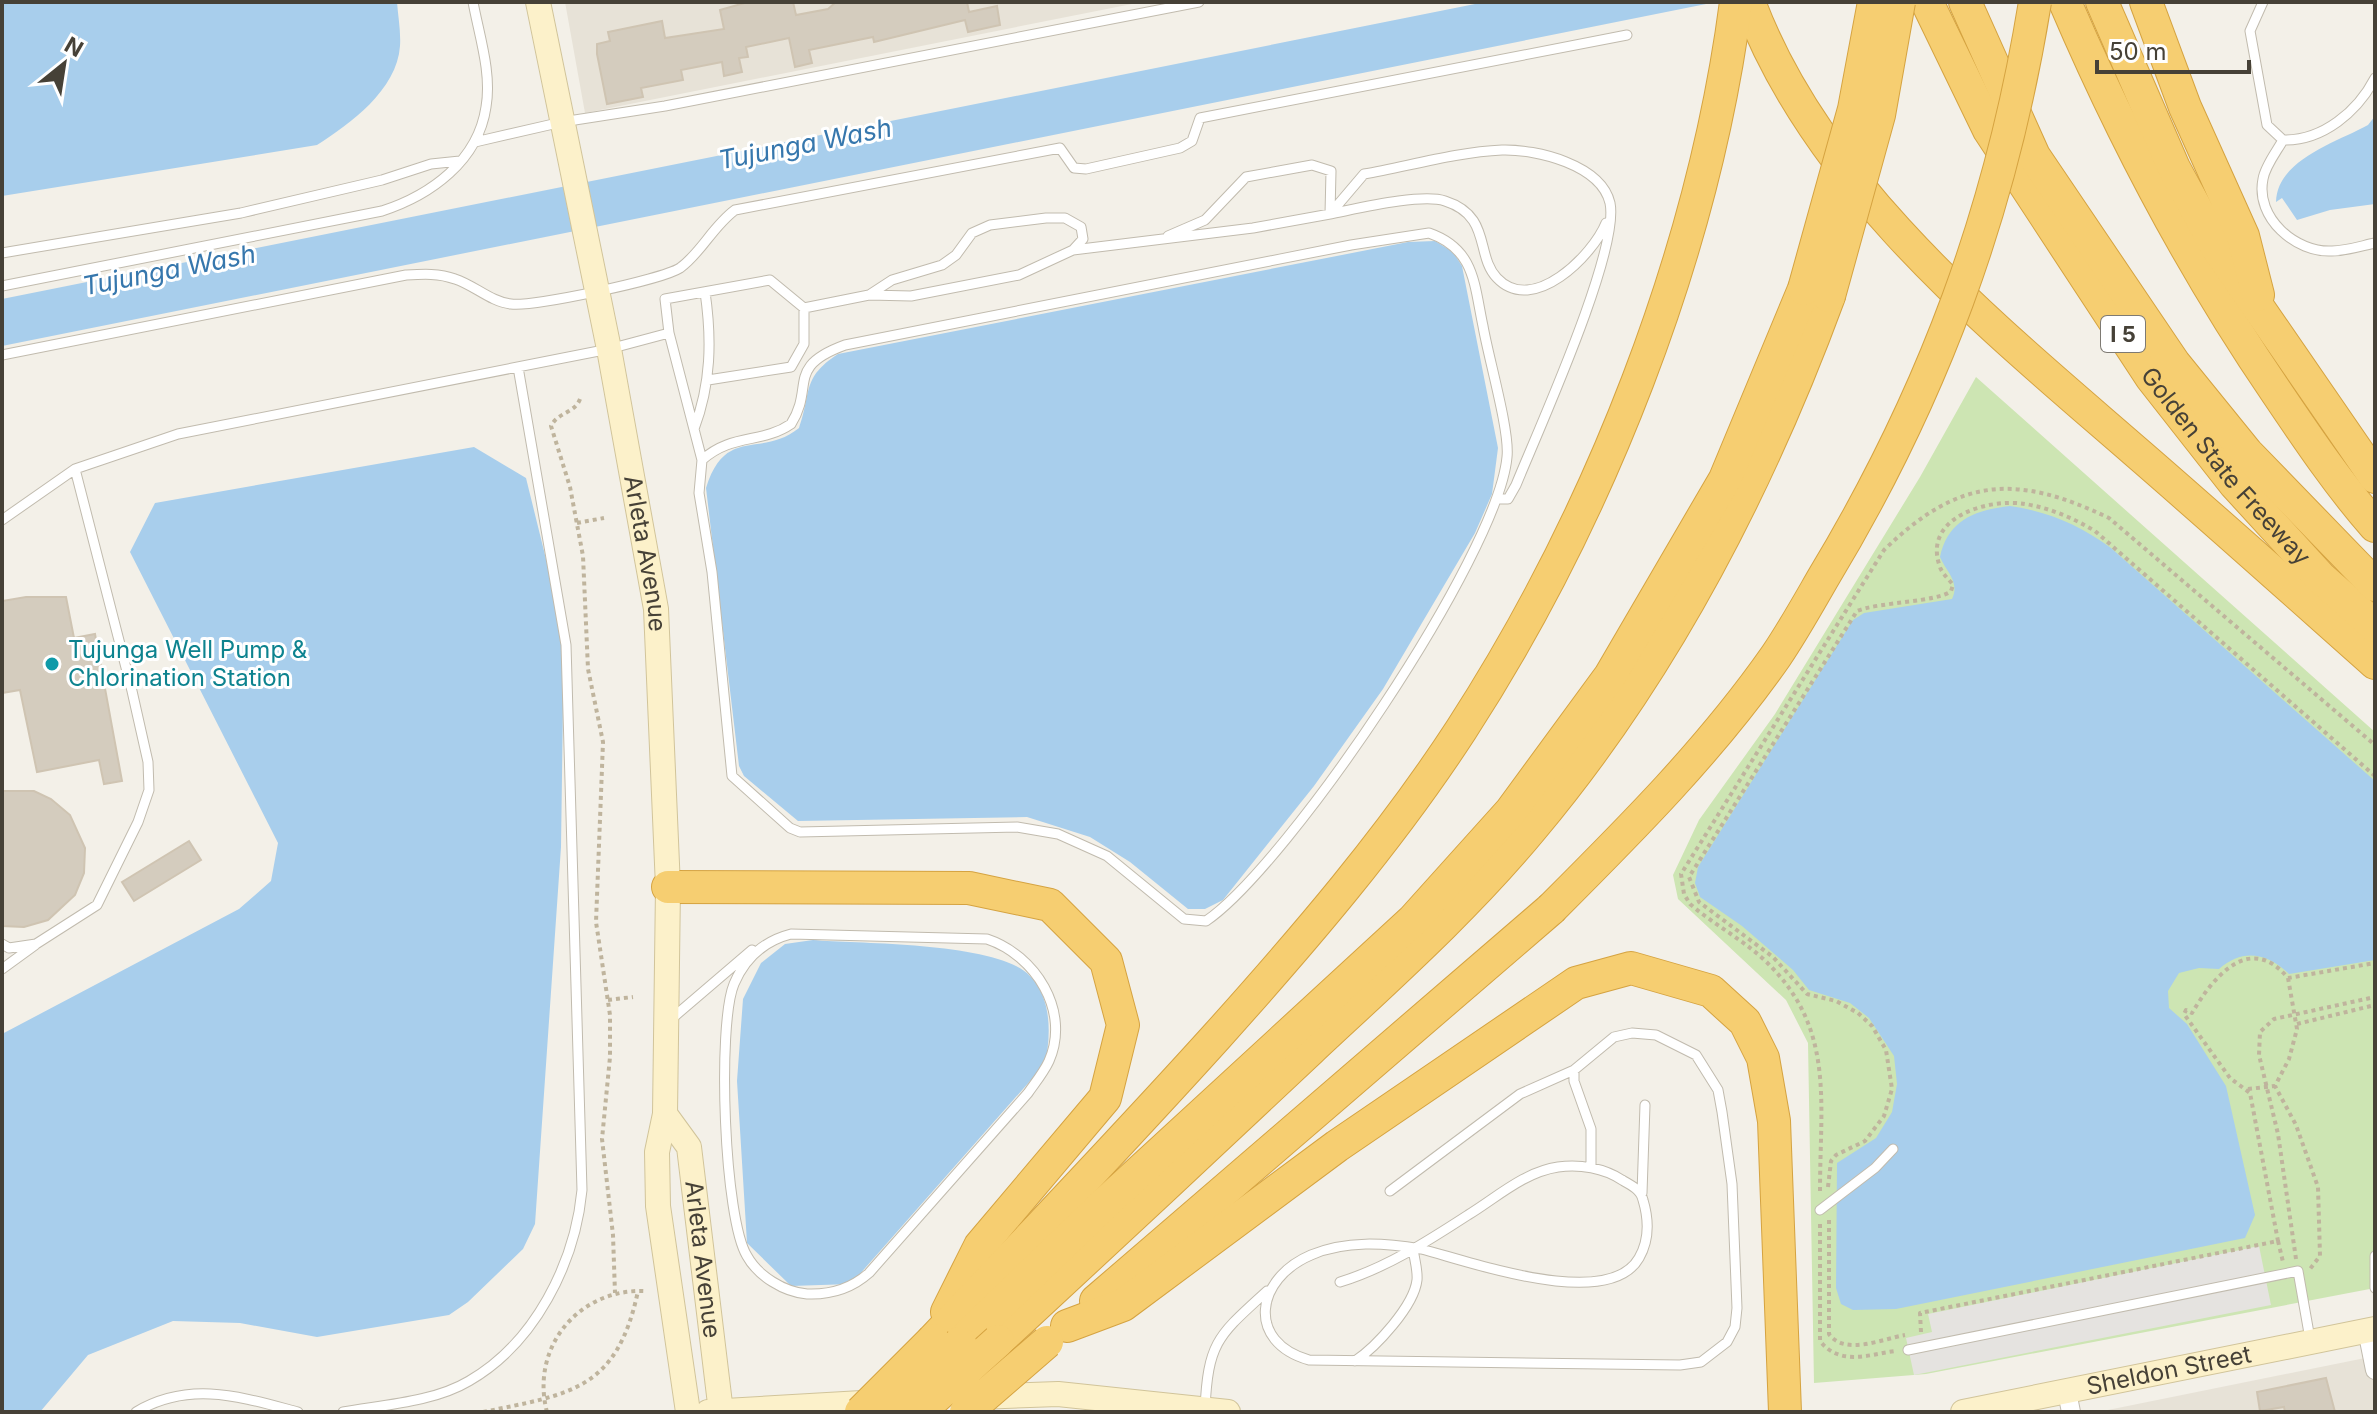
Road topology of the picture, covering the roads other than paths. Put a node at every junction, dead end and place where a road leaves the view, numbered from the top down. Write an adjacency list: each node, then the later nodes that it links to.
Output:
1 (473, 2): 18 (lane)
2 (538, 2): 16 (main road, Arleta Avenue)
3 (1199, 2): 16 (lane)
4 (1874, 2): 29 (highway, bridge)
5 (1899, 2): 29 (highway, bridge)
6 (1927, 2): 48 (highway, Golden State Freeway / I 5)
7 (1965, 2): 47 (highway)
8 (2035, 2): 70 (highway, bridge)
9 (2065, 2): 46 (highway)
10 (2102, 2): 32 (highway)
11 (2146, 2): 32 (highway)
12 (2263, 2): 17 (lane)
13 (1740, 6): 49 (highway); 71 (highway)
14 (1627, 35): 27 (lane)
15 (2375, 78): 17 (lane)
16 (562, 122): 18 (lane); 27 (main road, Arleta Avenue)
17 (2283, 140): 23 (lane)
18 (475, 142): 19 (lane)
19 (460, 161): 25 (lane); 26 (lane)
20 (1330, 214): 21 (lane); 21 (lane); 22 (lane); 22 (lane)
21 (1609, 216): 44 (lane)
22 (1158, 240): 24 (lane)
23 (2375, 243)
24 (1073, 250): 30 (lane); 30 (lane)
25 (2, 253)
26 (2, 286)
27 (597, 290): 34 (main road, Arleta Avenue); 36 (lane)
28 (705, 292): 31 (lane); 33 (lane); 38 (lane)
29 (1817, 292): 71 (highway); 85 (highway, bridge)
30 (869, 295): 31 (lane)
31 (804, 308): 35 (lane)
32 (2263, 318): 43 (highway)
33 (669, 333): 34 (lane); 40 (lane)
34 (609, 349): 37 (lane); 50 (main road, Arleta Avenue)
35 (803, 350): 38 (lane); 39 (lane)
36 (2, 355)
37 (518, 367): 42 (lane); 81 (lane)
38 (708, 380): 40 (lane)
39 (802, 381): 41 (lane); 44 (lane)
40 (694, 429): 41 (lane)
41 (702, 460): 44 (lane)
42 (75, 469): 45 (lane); 53 (lane)
43 (2375, 477)
44 (1498, 499)
45 (2, 520)
46 (2375, 526)
47 (2375, 585)
48 (2375, 626)
49 (2375, 663)
50 (668, 887): 55 (main road, Arleta Avenue); 71 (highway)
51 (766, 943): 51 (lane); 55 (lane)
52 (2, 944): 53 (lane)
53 (36, 944): 54 (lane)
54 (2, 969)
55 (666, 1024): 58 (main road, Arleta Avenue)
56 (1574, 1070): 60 (lane); 61 (lane); 74 (lane)
57 (1645, 1105): 62 (lane)
58 (665, 1114): 78 (main road, Arleta Avenue); 82 (main road, Arleta Avenue)
59 (1893, 1149): 63 (lane)
60 (1591, 1167): 62 (lane); 64 (lane)
61 (1390, 1191)
62 (1642, 1193): 64 (lane)
63 (1825, 1207)
64 (1413, 1248): 66 (lane); 68 (lane); 74 (lane)
65 (2375, 1256): 67 (lane)
66 (1340, 1282)
67 (2375, 1288)
68 (1267, 1291): 74 (lane); 77 (lane)
69 (2371, 1329): 72 (main road, Sheldon Street); 75 (street)
70 (1057, 1334): 86 (highway, bridge); 87 (highway)
71 (947, 1342): 83 (highway, bridge); 84 (highway, bridge)
72 (2311, 1342): 73 (lane); 76 (main road, Sheldon Street)
73 (1908, 1350)
74 (1354, 1362)
75 (2375, 1370)
76 (2069, 1402): 88 (main road, Sheldon Street)
77 (1216, 1410): 78 (main road)
78 (717, 1411)
79 (136, 1412): 80 (lane)
80 (298, 1412)
81 (343, 1412)
82 (688, 1412)
83 (861, 1412)
84 (893, 1412)
85 (919, 1412)
86 (966, 1412)
87 (1785, 1412)
88 (1963, 1412)

